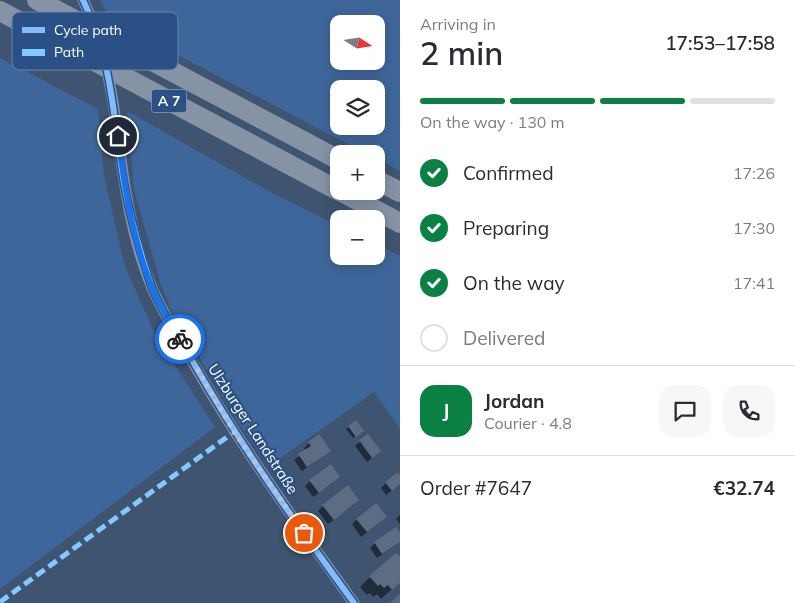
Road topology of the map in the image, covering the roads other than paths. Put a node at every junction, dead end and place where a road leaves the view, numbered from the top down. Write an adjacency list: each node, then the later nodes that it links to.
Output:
1 (37, 0): 4 (highway, A 7)
2 (83, 0): 5 (street, Ulzburger Landstraße, bridge)
3 (0, 12): 6 (highway, A 7)
4 (60, 12)
5 (88, 12)
6 (12, 18)
7 (108, 70): 16 (street, Ulzburger Landstraße, bridge)
8 (110, 70): 12 (highway, A 7)
9 (169, 70): 10 (highway, A 7)
10 (330, 155)
11 (385, 184): 13 (highway)
12 (330, 186)
13 (400, 192)
14 (356, 200): 15 (highway, A 7)
15 (400, 223)
16 (354, 603)

